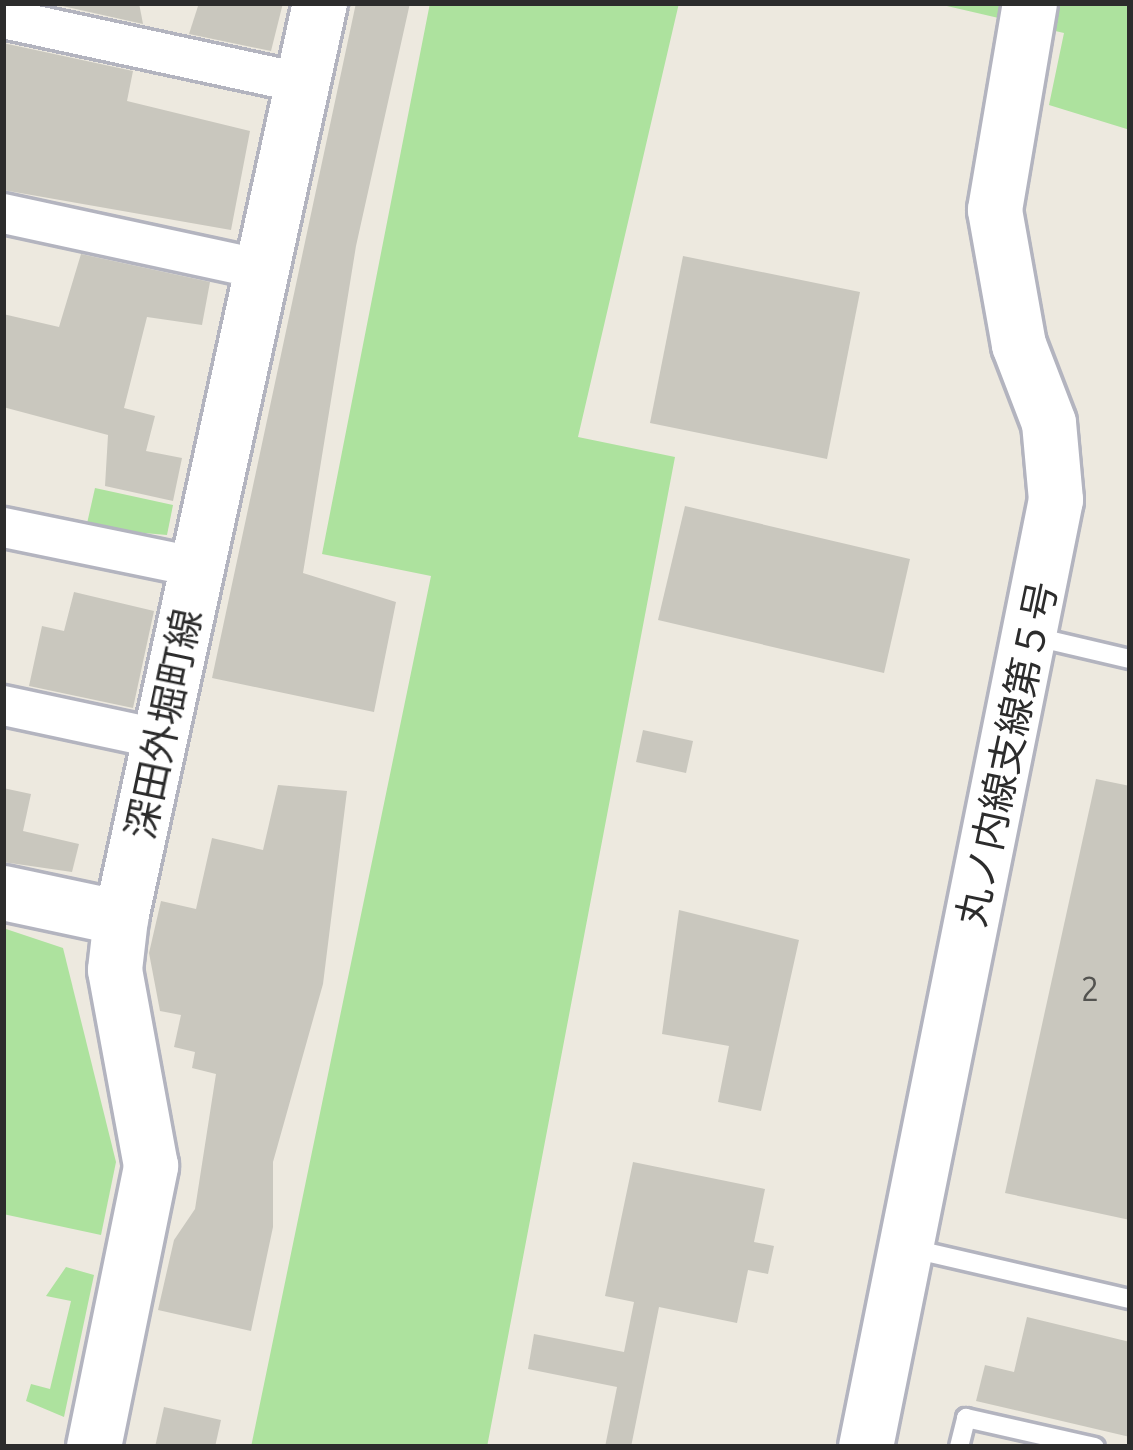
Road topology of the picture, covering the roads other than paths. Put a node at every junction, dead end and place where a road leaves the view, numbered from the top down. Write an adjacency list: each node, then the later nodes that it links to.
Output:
1 (320, 3): 4 (street, 深田外堀町線)
2 (1030, 3): 9 (street, 丸ノ内線支線第５号)
3 (3, 18): 4 (street)
4 (303, 83): 6 (street, 深田外堀町線)
5 (3, 213): 6 (street)
6 (263, 269): 8 (street, 深田外堀町線)
7 (3, 527): 8 (street)
8 (198, 567): 12 (street, 深田外堀町線)
9 (1032, 636): 10 (lane); 15 (street, 丸ノ内線支線第５号)
10 (1130, 659)
11 (3, 705): 12 (street)
12 (161, 739): 14 (street, 深田外堀町線)
13 (3, 892): 14 (street)
14 (121, 918): 17 (street, 深田外堀町線)
15 (907, 1247): 16 (lane); 18 (street, 丸ノ内線支線第５号)
16 (1130, 1299)
17 (94, 1447)
18 (866, 1447)
19 (959, 1447): 20 (lane)
20 (1095, 1447)

